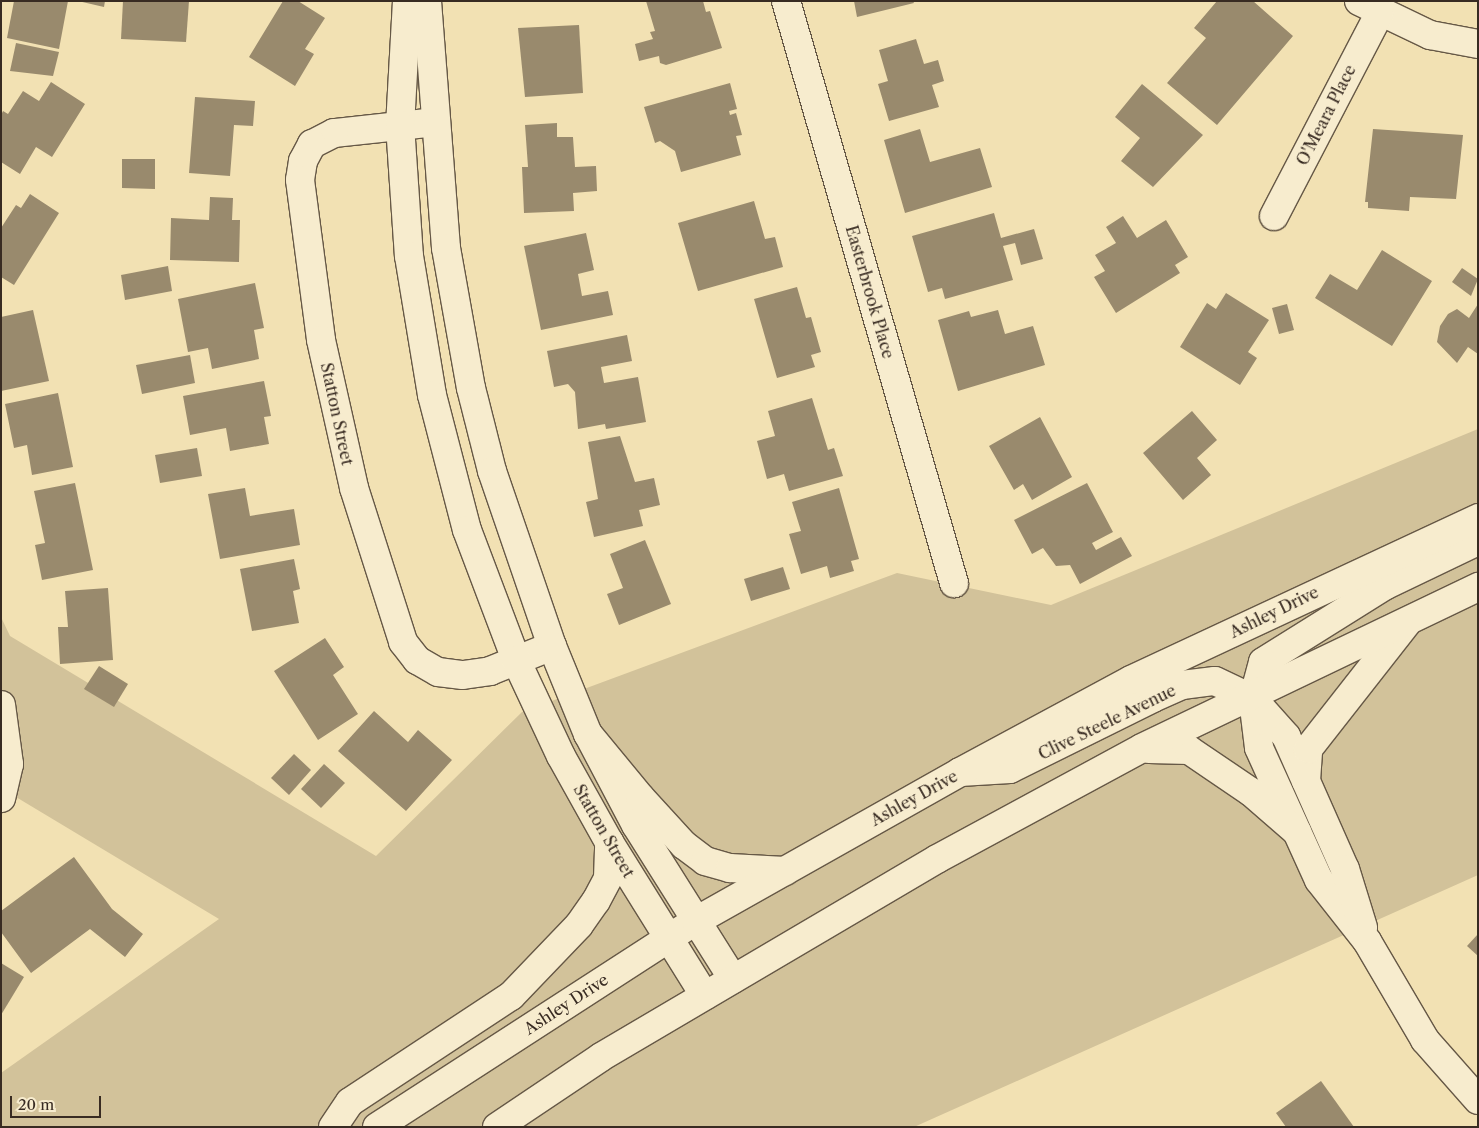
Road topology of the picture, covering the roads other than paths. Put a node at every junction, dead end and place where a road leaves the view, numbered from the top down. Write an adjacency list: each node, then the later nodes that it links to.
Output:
1 (390, 1): 8 (street)
2 (407, 1): 8 (street, Statton Street)
3 (427, 1): 9 (street, Statton Street)
4 (444, 1): 9 (street)
5 (786, 1): 15 (street, Easterbrook Place)
6 (1369, 8): 7 (street); 12 (street, O'Meara Place)
7 (1478, 44)
8 (402, 63): 11 (street, Statton Street)
9 (430, 64): 10 (street, Statton Street)
10 (436, 122): 11 (street, Statton Street); 18 (street, Statton Street)
11 (400, 125): 19 (street, Statton Street); 19 (street, Statton Street)
12 (1274, 216)
13 (1478, 518): 24 (street, Ashley Drive)
14 (1478, 541): 20 (street, Clive Steele Avenue)
15 (954, 582)
16 (1478, 587): 17 (street)
17 (1411, 617): 20 (street); 25 (street)
18 (552, 646): 19 (street, Statton Street); 22 (street, Statton Street)
19 (516, 660): 28 (street, Statton Street)
20 (1253, 698): 23 (street); 24 (street, Clive Steele Avenue); 25 (street, Clive Steele Avenue); 27 (street, Clive Steele Avenue)
21 (1, 706): 26 (street)
22 (588, 734): 29 (street); 30 (street, Statton Street)
23 (1142, 748): 27 (street); 33 (street)
24 (960, 772): 29 (street, Ashley Drive)
25 (1306, 781): 32 (street, Clive Steele Avenue)
26 (1, 798)
27 (1297, 832): 32 (street, Clive Steele Avenue)
28 (609, 842): 31 (street, Statton Street); 36 (street)
29 (785, 871): 30 (street, Ashley Drive)
30 (696, 921): 31 (street, Ashley Drive); 33 (street, Statton Street)
31 (668, 938): 34 (street, Statton Street); 37 (street, Ashley Drive)
32 (1366, 941): 35 (street, Clive Steele Avenue)
33 (733, 979): 34 (street)
34 (705, 996): 38 (street)
35 (1478, 1100)
36 (333, 1127)
37 (377, 1127)
38 (497, 1127)

